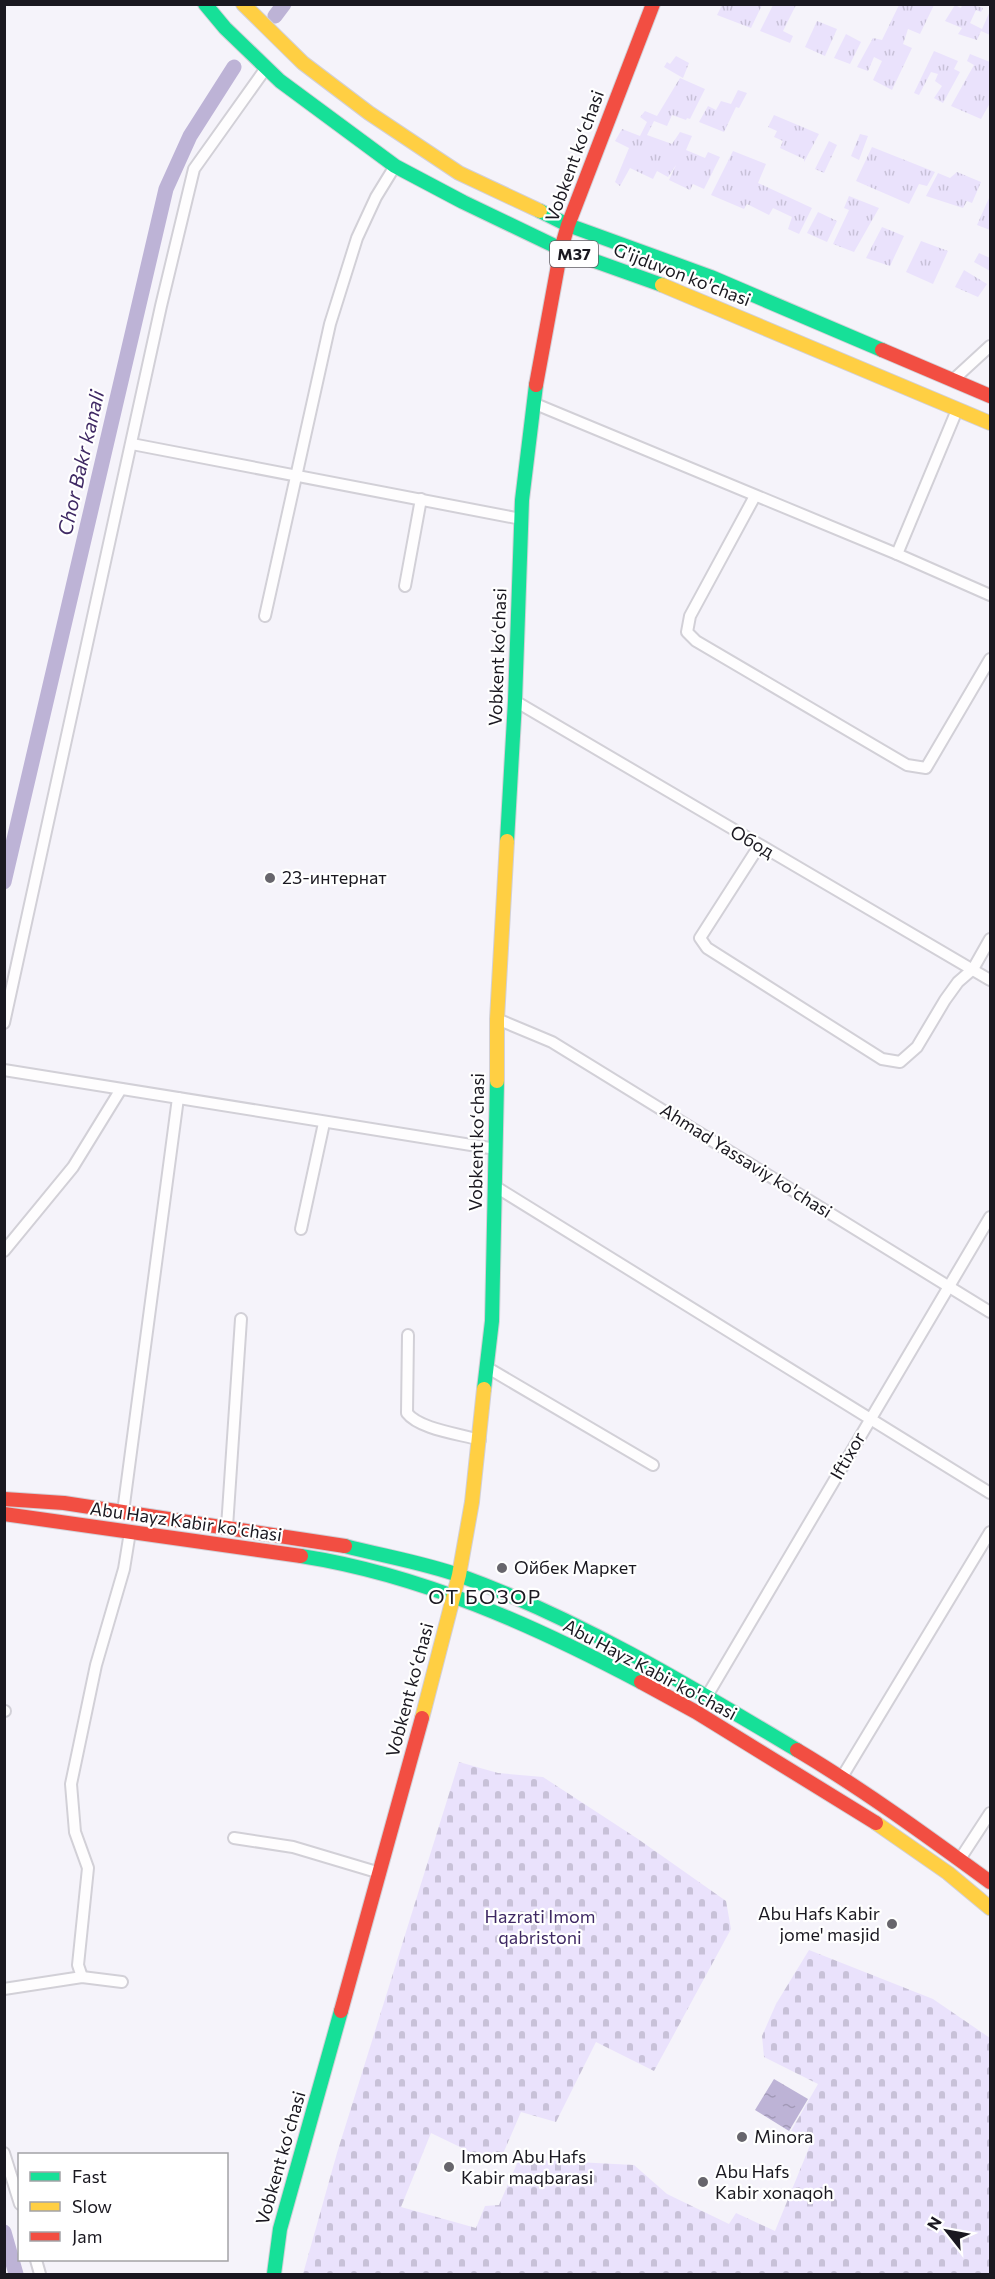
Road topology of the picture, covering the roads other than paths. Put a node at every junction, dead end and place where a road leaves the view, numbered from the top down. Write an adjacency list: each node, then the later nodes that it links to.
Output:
1 (205, 4): 4 (main road, G'ijduvon ko'chasi / M37)
2 (243, 4): 6 (main road, G'ijduvon ko'chasi / M37)
3 (653, 4): 6 (main road, Vobkent koʻchasi)
4 (266, 68): 5 (main road, G'ijduvon ko'chasi / M37); 14 (street)
5 (395, 166): 7 (main road, G'ijduvon ko'chasi / M37); 15 (street)
6 (568, 225): 7 (main road, Vobkent koʻchasi); 9 (main road, G'ijduvon ko'chasi / M37)
7 (561, 249): 11 (main road, Vobkent koʻchasi); 12 (main road, G'ijduvon ko'chasi / M37)
8 (990, 346): 9 (street)
9 (953, 380): 10 (main road, G'ijduvon ko'chasi / M37)
10 (990, 396)
11 (533, 403): 16 (street); 18 (main road, Vobkent koʻchasi)
12 (957, 410): 13 (main road, G'ijduvon ko'chasi / M37); 19 (street)
13 (990, 423)
14 (132, 444): 15 (street); 30 (street)
15 (295, 475): 17 (street); 22 (street)
16 (755, 496): 19 (street); 23 (street)
17 (421, 499): 18 (street); 20 (street)
18 (521, 519): 24 (main road, Vobkent koʻchasi)
19 (897, 554): 21 (street)
20 (405, 586)
21 (990, 595)
22 (265, 616)
23 (990, 659)
24 (515, 701): 25 (street, Обод); 29 (main road, Vobkent koʻchasi)
25 (759, 846): 27 (street, Обод); 27 (street)
26 (990, 939): 27 (street)
27 (973, 969): 28 (street, Обод)
28 (990, 980)
29 (496, 1019): 35 (main road, Vobkent koʻchasi); 40 (street, Ahmad Yassaviy ko'chasi)
30 (4, 1023)
31 (4, 1070): 32 (street)
32 (121, 1089): 33 (street); 39 (street)
33 (178, 1098): 34 (street); 50 (street)
34 (324, 1123): 35 (street); 38 (street)
35 (496, 1149): 36 (main road, Vobkent koʻchasi)
36 (496, 1187): 44 (main road, Vobkent koʻchasi); 45 (street)
37 (990, 1216): 40 (street, Iftixor)
38 (301, 1229)
39 (4, 1251)
40 (949, 1286): 41 (street, Ahmad Yassaviy ko'chasi); 45 (street, Iftixor)
41 (990, 1312)
42 (241, 1319): 52 (street)
43 (408, 1335): 46 (street)
44 (488, 1368): 46 (main road, Vobkent koʻchasi); 47 (street)
45 (870, 1418): 48 (street); 57 (street, Iftixor)
46 (480, 1440): 55 (main road, Vobkent koʻchasi)
47 (653, 1465)
48 (990, 1493)
49 (4, 1499): 50 (main road, Abu Hayz Kabir ko'chasi)
50 (123, 1512): 52 (main road, Abu Hayz Kabir ko'chasi)
51 (4, 1514): 53 (main road, Abu Hayz Kabir ko'chasi)
52 (227, 1527): 55 (main road, Abu Hayz Kabir ko'chasi)
53 (130, 1532): 56 (main road, Abu Hayz Kabir ko'chasi); 65 (street)
54 (990, 1532): 58 (street)
55 (459, 1575): 56 (main road, Vobkent koʻchasi); 57 (main road, Abu Hayz Kabir ko'chasi)
56 (453, 1594): 62 (main road, Vobkent koʻchasi); 64 (main road, Abu Hayz Kabir ko'chasi)
57 (707, 1696): 58 (main road, Abu Hayz Kabir ko'chasi)
58 (842, 1777): 61 (main road, Abu Hayz Kabir ko'chasi)
59 (990, 1813): 61 (street)
60 (234, 1838): 62 (street)
61 (960, 1859): 63 (main road, Abu Hayz Kabir ko'chasi)
62 (380, 1873): 70 (main road, Vobkent koʻchasi)
63 (990, 1882)
64 (990, 1908)
65 (82, 1977): 66 (street); 67 (street)
66 (122, 1982)
67 (4, 1989)
68 (4, 2153): 69 (street)
69 (18, 2198)
70 (274, 2274)

